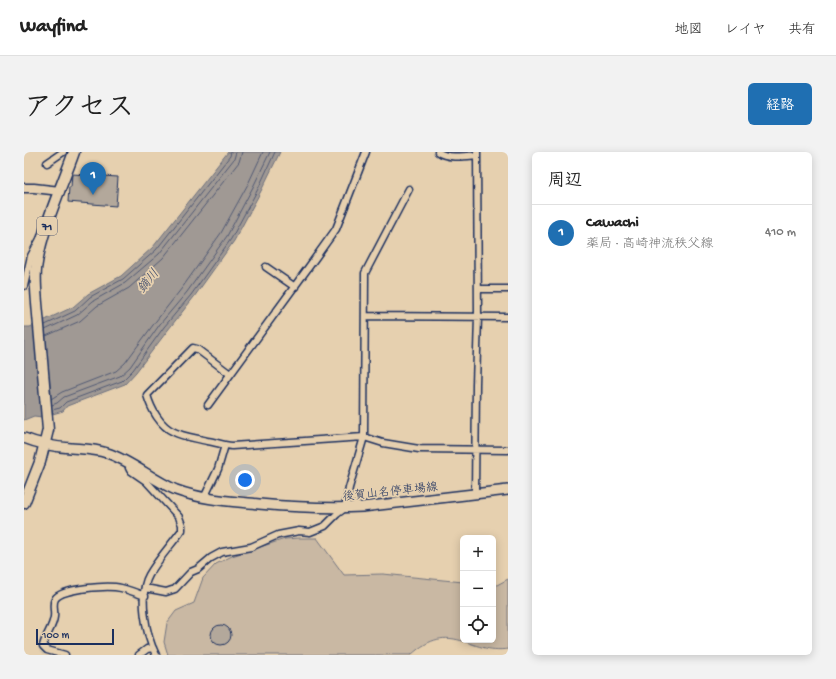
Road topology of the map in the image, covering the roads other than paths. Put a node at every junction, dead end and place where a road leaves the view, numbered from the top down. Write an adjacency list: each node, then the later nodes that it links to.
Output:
1 (63, 152): 6 (street)
2 (73, 152): 9 (main road, 71)
3 (366, 152): 13 (street)
4 (438, 152): 5 (street)
5 (477, 154): 14 (street)
6 (47, 163)
7 (24, 188): 9 (street)
8 (409, 189): 16 (street)
9 (60, 191): 10 (main road, 71)
10 (45, 233): 12 (street); 23 (main road, 71)
11 (266, 267): 13 (street)
12 (24, 286)
13 (295, 286): 19 (street)
14 (478, 289): 15 (street); 17 (street)
15 (508, 289)
16 (365, 316): 17 (street); 21 (street)
17 (478, 317): 18 (street); 25 (street)
18 (508, 317)
19 (230, 374): 20 (street); 24 (street)
20 (208, 405)
21 (364, 437): 24 (street); 25 (street); 33 (street)
22 (24, 438): 23 (main road, 後賀山名停車場線)
23 (44, 445): 27 (main road, 後賀山名停車場線); 28 (main road, 71); 32 (main road, 71)
24 (225, 445): 31 (street)
25 (476, 450): 26 (street); 30 (street)
26 (508, 450)
27 (132, 464): 31 (main road, 後賀山名停車場線); 34 (street)
28 (24, 486)
29 (508, 490): 30 (main road, 後賀山名停車場線)
30 (475, 494): 33 (main road, 後賀山名停車場線)
31 (204, 498): 33 (main road, 後賀山名停車場線)
32 (24, 503)
33 (345, 508): 34 (street)
34 (145, 588): 35 (street)
35 (145, 596): 36 (street); 37 (street)
36 (153, 648): 38 (street); 39 (street)
37 (64, 655)
38 (139, 655)
39 (156, 655)

